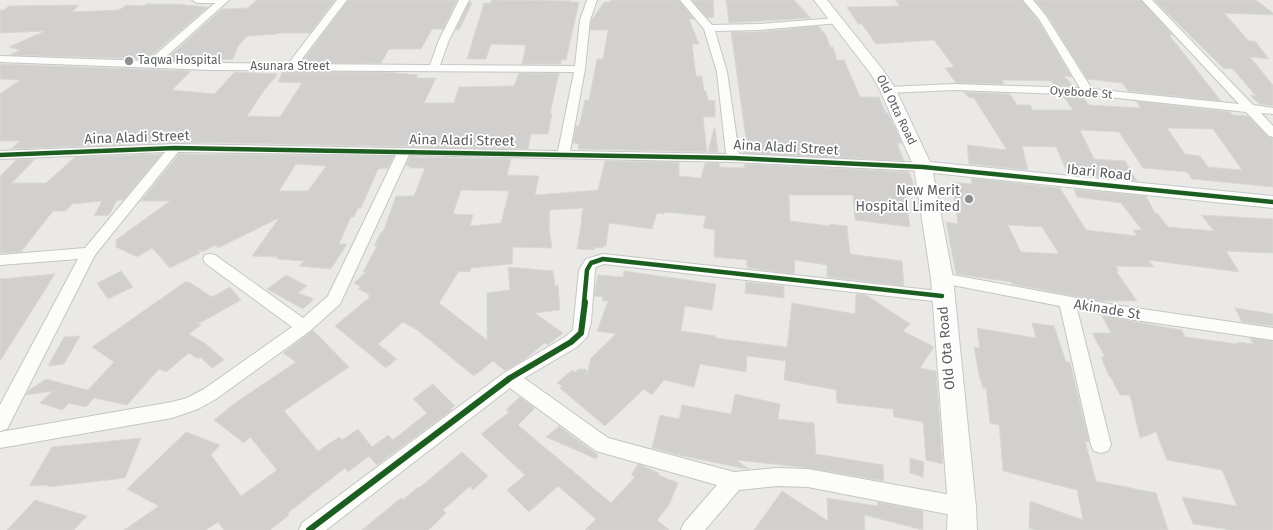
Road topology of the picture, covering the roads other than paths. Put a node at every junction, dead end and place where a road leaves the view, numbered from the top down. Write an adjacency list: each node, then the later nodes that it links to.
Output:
1 (196, 0): 9 (street)
2 (342, 0): 14 (street)
3 (464, 0): 15 (street)
4 (592, 0): 16 (street)
5 (685, 0): 11 (street)
6 (820, 0): 10 (street, Old Otta Road)
7 (1028, 0): 18 (street)
8 (1147, 0): 19 (street)
9 (224, 1): 13 (street)
10 (836, 21): 11 (street); 17 (street, Old Otta Road)
11 (709, 28): 26 (street)
12 (0, 59): 13 (street, Asunara Street)
13 (151, 64): 14 (street, Asunara Street)
14 (292, 67): 15 (street, Asunara Street)
15 (434, 68): 16 (street, Asunara Street)
16 (580, 69): 25 (street)
17 (888, 90): 18 (street, Oyebode St); 27 (street, Old Otta Road)
18 (1088, 92): 19 (street, Oyebode St)
19 (1250, 108): 20 (street, Oyebode St); 21 (street)
20 (1273, 111)
21 (1273, 133)
22 (175, 148): 23 (street, Aina Aladi Street); 24 (street, Aina Aladi Street); 29 (street)
23 (404, 152): 25 (street, Aina Aladi Street); 34 (street)
24 (0, 155)
25 (563, 155): 26 (street, Aina Aladi Street)
26 (733, 158): 27 (street, Aina Aladi Street)
27 (923, 167): 28 (street, Ibari Road); 32 (street, Old Ota Road)
28 (1273, 202)
29 (89, 253): 31 (street); 37 (street)
30 (210, 258): 34 (street)
31 (0, 260)
32 (942, 287): 33 (street, Akinade St); 36 (street, Akinade St); 41 (street, Old Ota Road)
33 (1067, 303): 35 (street, Akinade St); 39 (street)
34 (304, 327): 38 (street)
35 (1273, 334)
36 (510, 378): 40 (street); 42 (street)
37 (0, 424)
38 (0, 440)
39 (1101, 445)
40 (734, 481): 41 (street); 43 (street)
41 (962, 519)
42 (309, 530)
43 (691, 530)

